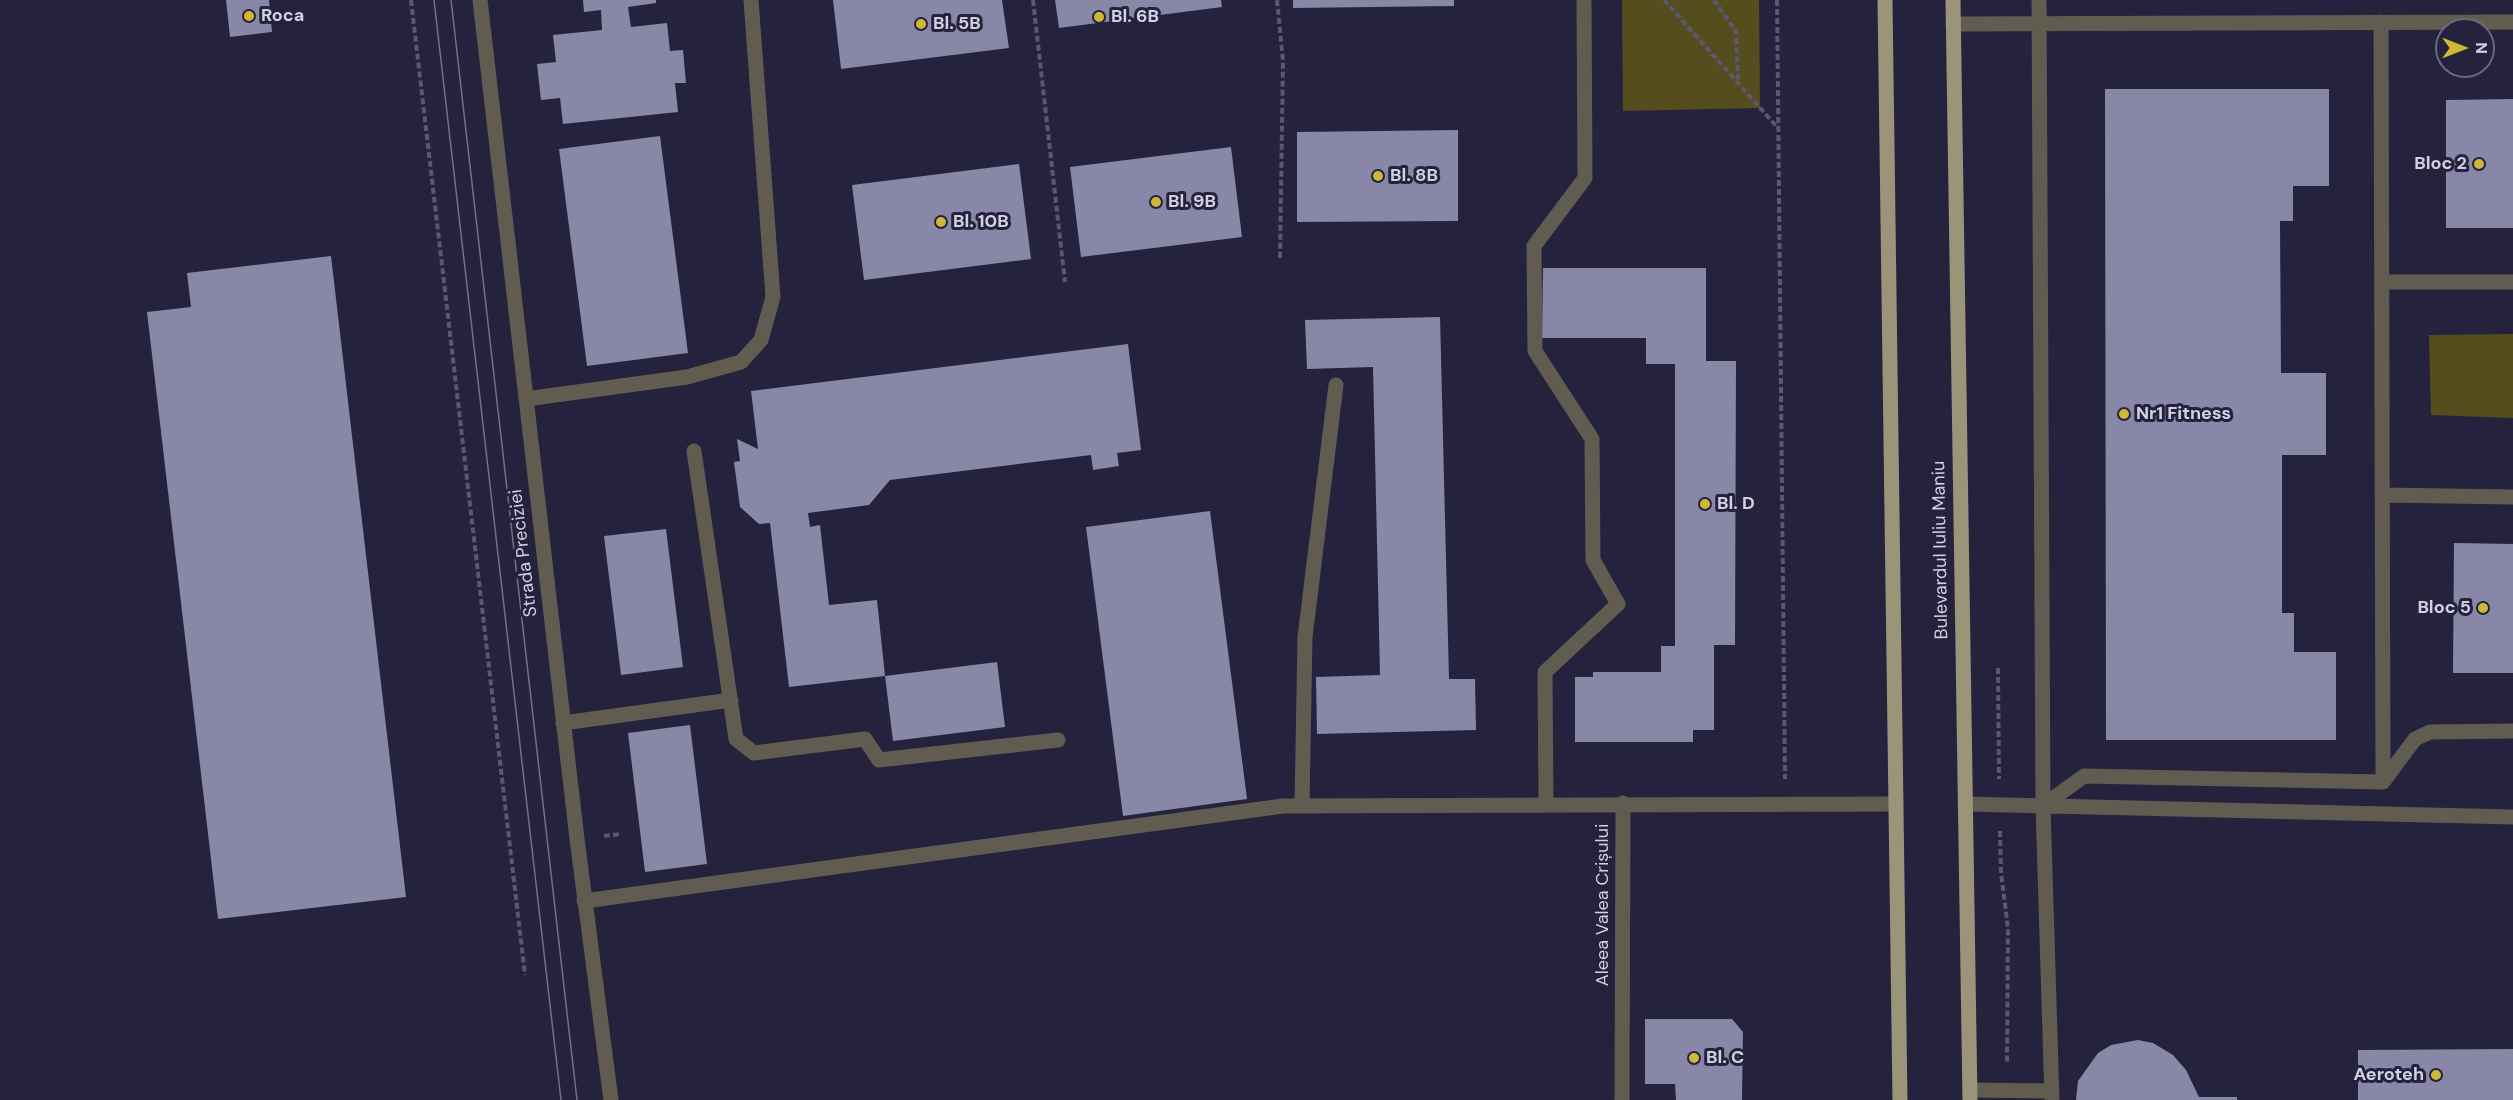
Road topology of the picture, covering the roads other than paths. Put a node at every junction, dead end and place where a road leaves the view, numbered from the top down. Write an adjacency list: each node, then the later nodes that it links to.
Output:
1 (480, 0): 14 (street, Strada Preciziei)
2 (750, 0): 14 (street)
3 (1584, 0): 23 (street)
4 (1885, 0): 25 (main road)
5 (1953, 0): 10 (main road, Bulevardul Iuliu Maniu)
6 (2039, 0): 9 (street)
7 (2381, 22): 8 (street); 9 (street); 11 (street)
8 (2513, 22)
9 (2039, 23): 10 (street); 28 (street)
10 (1953, 24): 26 (main road, Bulevardul Iuliu Maniu)
11 (2382, 282): 12 (street); 16 (street)
12 (2513, 282)
13 (1336, 385): 27 (street)
14 (526, 399): 19 (street, Strada Preciziei)
15 (694, 451): 18 (street)
16 (2382, 495): 17 (street); 22 (street)
17 (2513, 497)
18 (730, 700): 19 (street); 21 (street)
19 (563, 723): 30 (street, Strada Preciziei)
20 (2513, 731): 22 (street)
21 (1058, 740)
22 (2383, 782): 28 (street)
23 (1546, 803): 24 (street); 27 (street)
24 (1623, 803): 25 (street, Aleea Valea Crișului); 34 (street, Aleea Valea Crișului)
25 (1896, 804): 35 (main road)
26 (1965, 804): 28 (street); 31 (main road, Bulevardul Iuliu Maniu)
27 (1302, 805): 30 (street)
28 (2043, 806): 29 (street); 32 (street)
29 (2513, 817)
30 (584, 901): 33 (street, Strada Preciziei)
31 (1970, 1095): 32 (street)
32 (2052, 1096)
33 (611, 1100)
34 (1622, 1100)
35 (1900, 1100)

